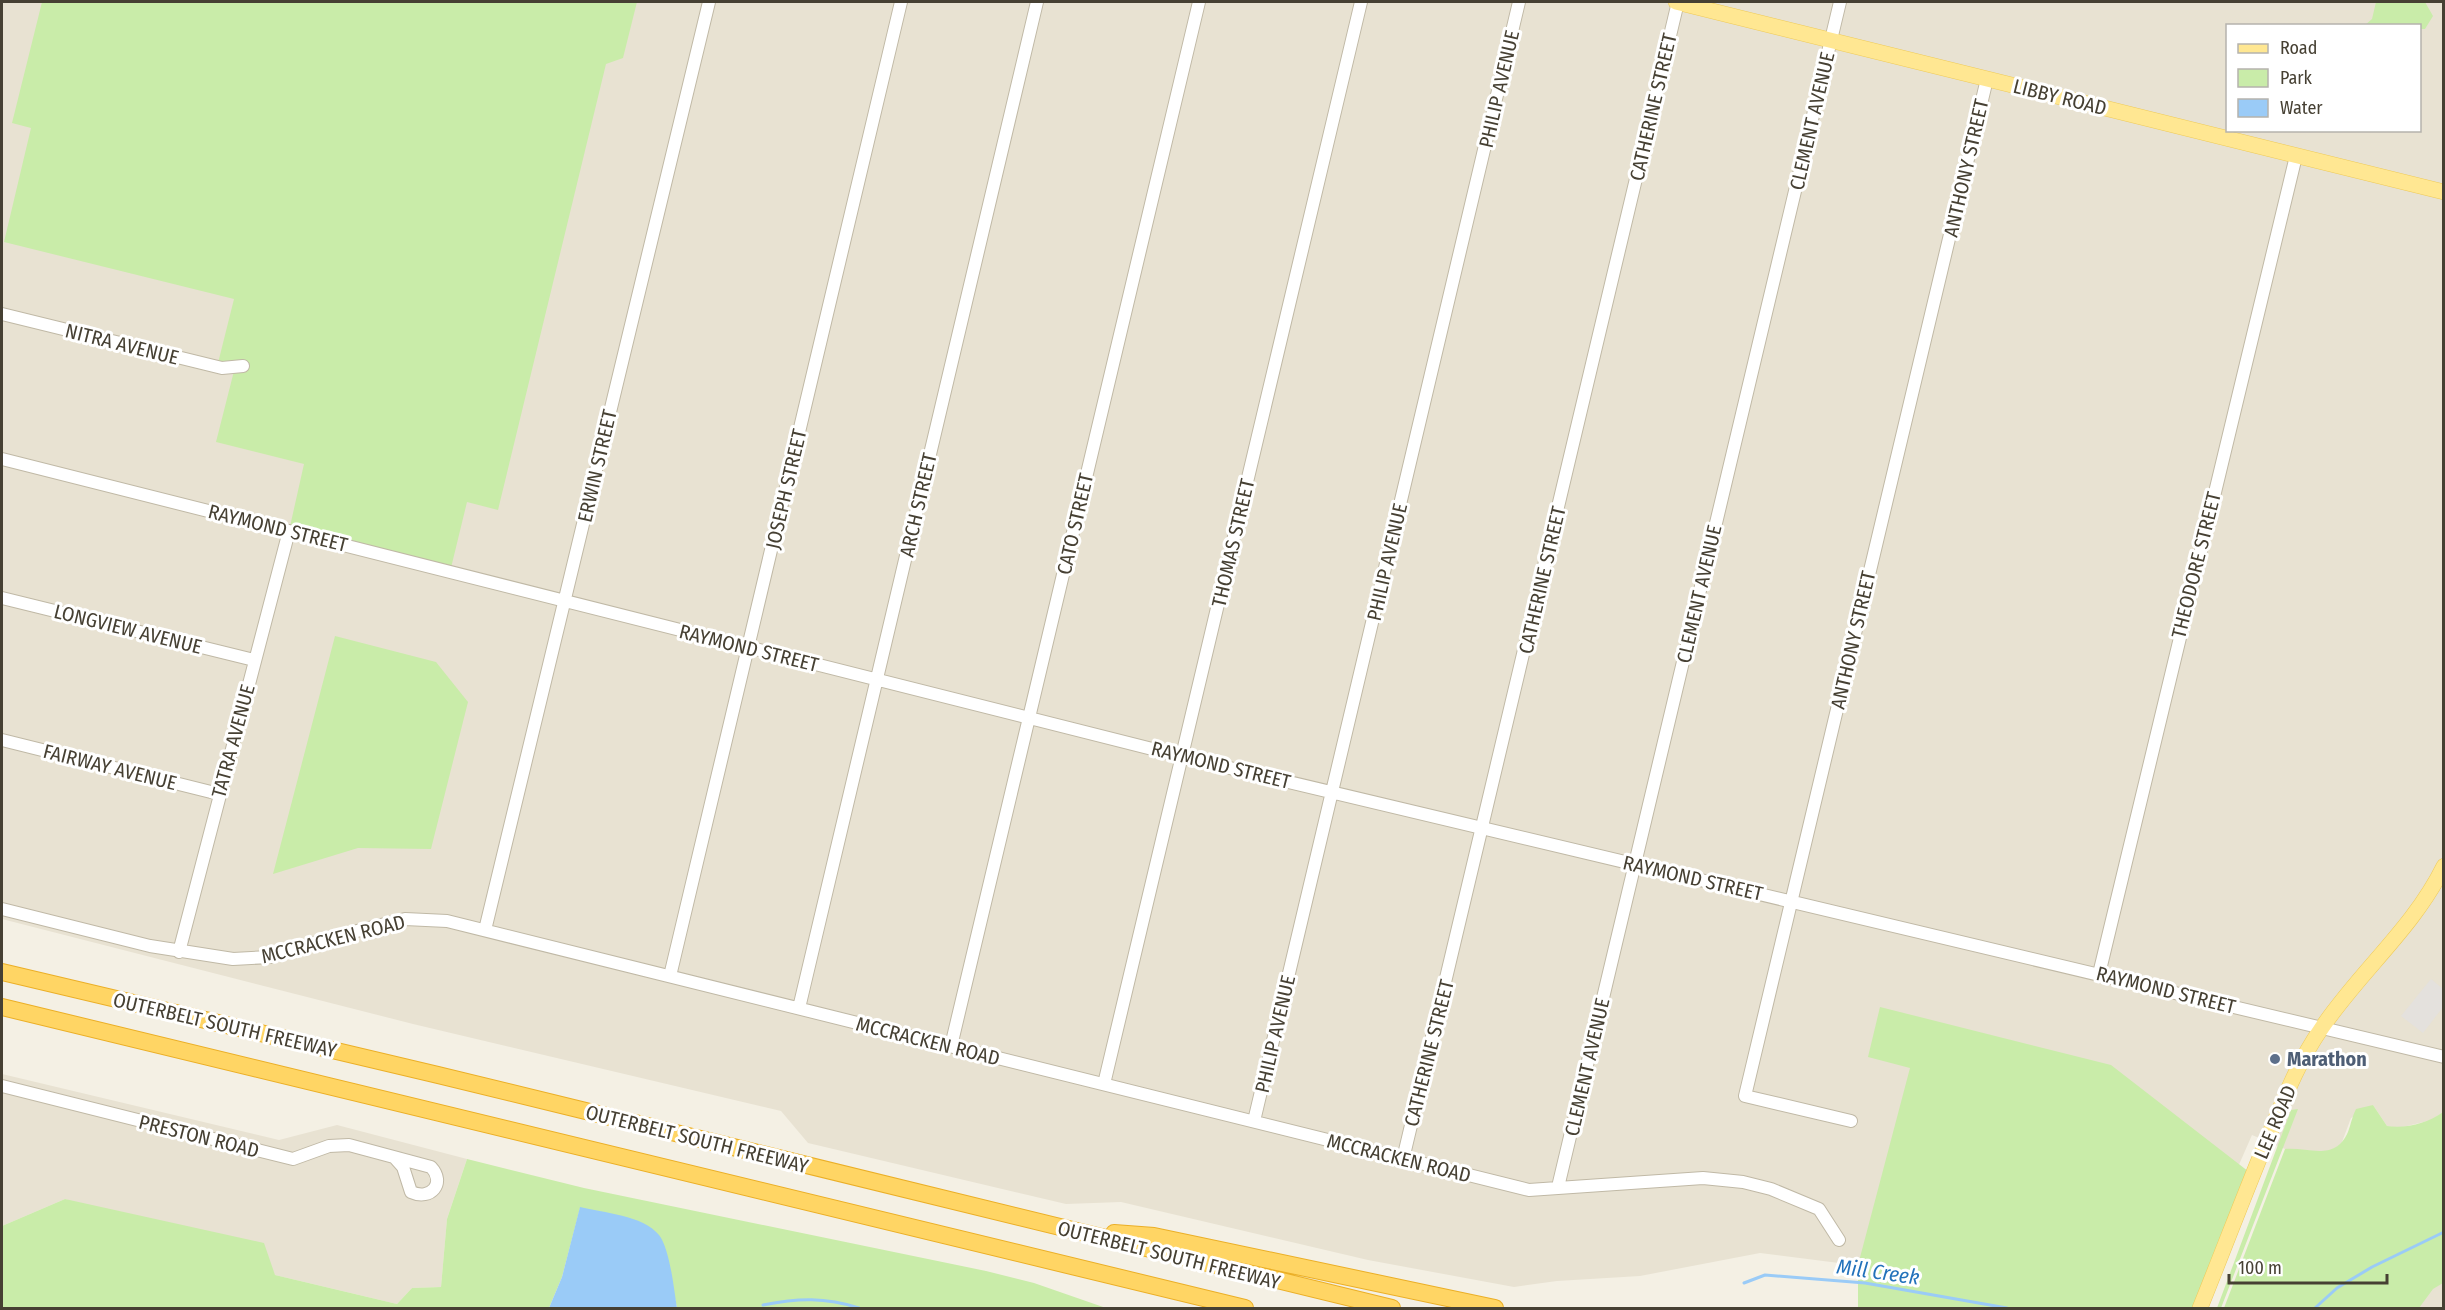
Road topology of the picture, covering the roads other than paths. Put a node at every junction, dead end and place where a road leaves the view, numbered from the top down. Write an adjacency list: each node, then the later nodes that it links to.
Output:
1 (709, 2): 18 (street, ERWIN STREET)
2 (901, 2): 19 (street, JOSEPH STREET)
3 (1037, 2): 21 (street, ARCH STREET)
4 (1199, 2): 22 (street, CATO STREET)
5 (1360, 2): 24 (street, THOMAS STREET)
6 (1520, 2): 25 (street, PHILIP AVENUE)
7 (1677, 2): 9 (main road, LIBBY ROAD); 27 (street, CATHERINE STREET)
8 (1840, 2): 9 (street, CLEMENT AVENUE)
9 (1832, 39): 10 (main road, LIBBY ROAD); 28 (street, CLEMENT AVENUE)
10 (1988, 79): 11 (main road, LIBBY ROAD); 30 (street, ANTHONY STREET)
11 (2296, 156): 12 (main road, LIBBY ROAD); 35 (street, THEODORE STREET)
12 (2444, 192)
13 (2, 314): 14 (street, NITRA AVENUE)
14 (243, 366)
15 (2, 459): 16 (street, RAYMOND STREET)
16 (289, 531): 18 (street, RAYMOND STREET); 20 (street, TATRA AVENUE)
17 (2, 598): 20 (street, LONGVIEW AVENUE)
18 (565, 601): 19 (street, RAYMOND STREET); 32 (street, ERWIN STREET)
19 (749, 648): 21 (street, RAYMOND STREET); 36 (street, JOSEPH STREET)
20 (254, 660): 26 (street, TATRA AVENUE)
21 (876, 680): 22 (street, RAYMOND STREET); 38 (street, ARCH STREET)
22 (1030, 717): 24 (street, RAYMOND STREET); 40 (street, CATO STREET)
23 (2, 740): 26 (street, FAIRWAY AVENUE)
24 (1182, 756): 25 (street, RAYMOND STREET); 42 (street, THOMAS STREET)
25 (1333, 793): 27 (street, RAYMOND STREET); 45 (street, PHILIP AVENUE)
26 (219, 794): 33 (street, TATRA AVENUE)
27 (1483, 828): 28 (street, RAYMOND STREET); 47 (street, CATHERINE STREET)
28 (1635, 864): 30 (street, RAYMOND STREET); 48 (street, CLEMENT AVENUE)
29 (2444, 866): 39 (main road, LEE ROAD)
30 (1791, 901): 35 (street, RAYMOND STREET); 44 (street, ANTHONY STREET)
31 (2, 909): 33 (street, MCCRACKEN ROAD)
32 (485, 930): 33 (street, MCCRACKEN ROAD); 36 (street, MCCRACKEN ROAD)
33 (179, 952)
34 (2, 970): 49 (highway, OUTERBELT SOUTH FREEWAY)
35 (2099, 974): 39 (street, RAYMOND STREET)
36 (670, 976): 38 (street, MCCRACKEN ROAD)
37 (2, 1007): 52 (highway, OUTERBELT SOUTH FREEWAY)
38 (799, 1008): 40 (street, MCCRACKEN ROAD)
39 (2321, 1028): 41 (street, RAYMOND STREET); 51 (main road, LEE ROAD)
40 (951, 1046): 42 (street, MCCRACKEN ROAD)
41 (2444, 1057)
42 (1104, 1084): 45 (street, MCCRACKEN ROAD)
43 (2, 1086): 46 (street, PRESTON ROAD)
44 (1851, 1121)
45 (1254, 1122): 47 (street, MCCRACKEN ROAD)
46 (395, 1158)
47 (1403, 1159): 48 (street, MCCRACKEN ROAD)
48 (1558, 1187): 50 (street, MCCRACKEN ROAD)
49 (1060, 1229): 53 (highway, OUTERBELT SOUTH FREEWAY); 54 (highway)
50 (1839, 1240)
51 (2203, 1301)
52 (1245, 1308)
53 (1392, 1308)
54 (1496, 1308)

